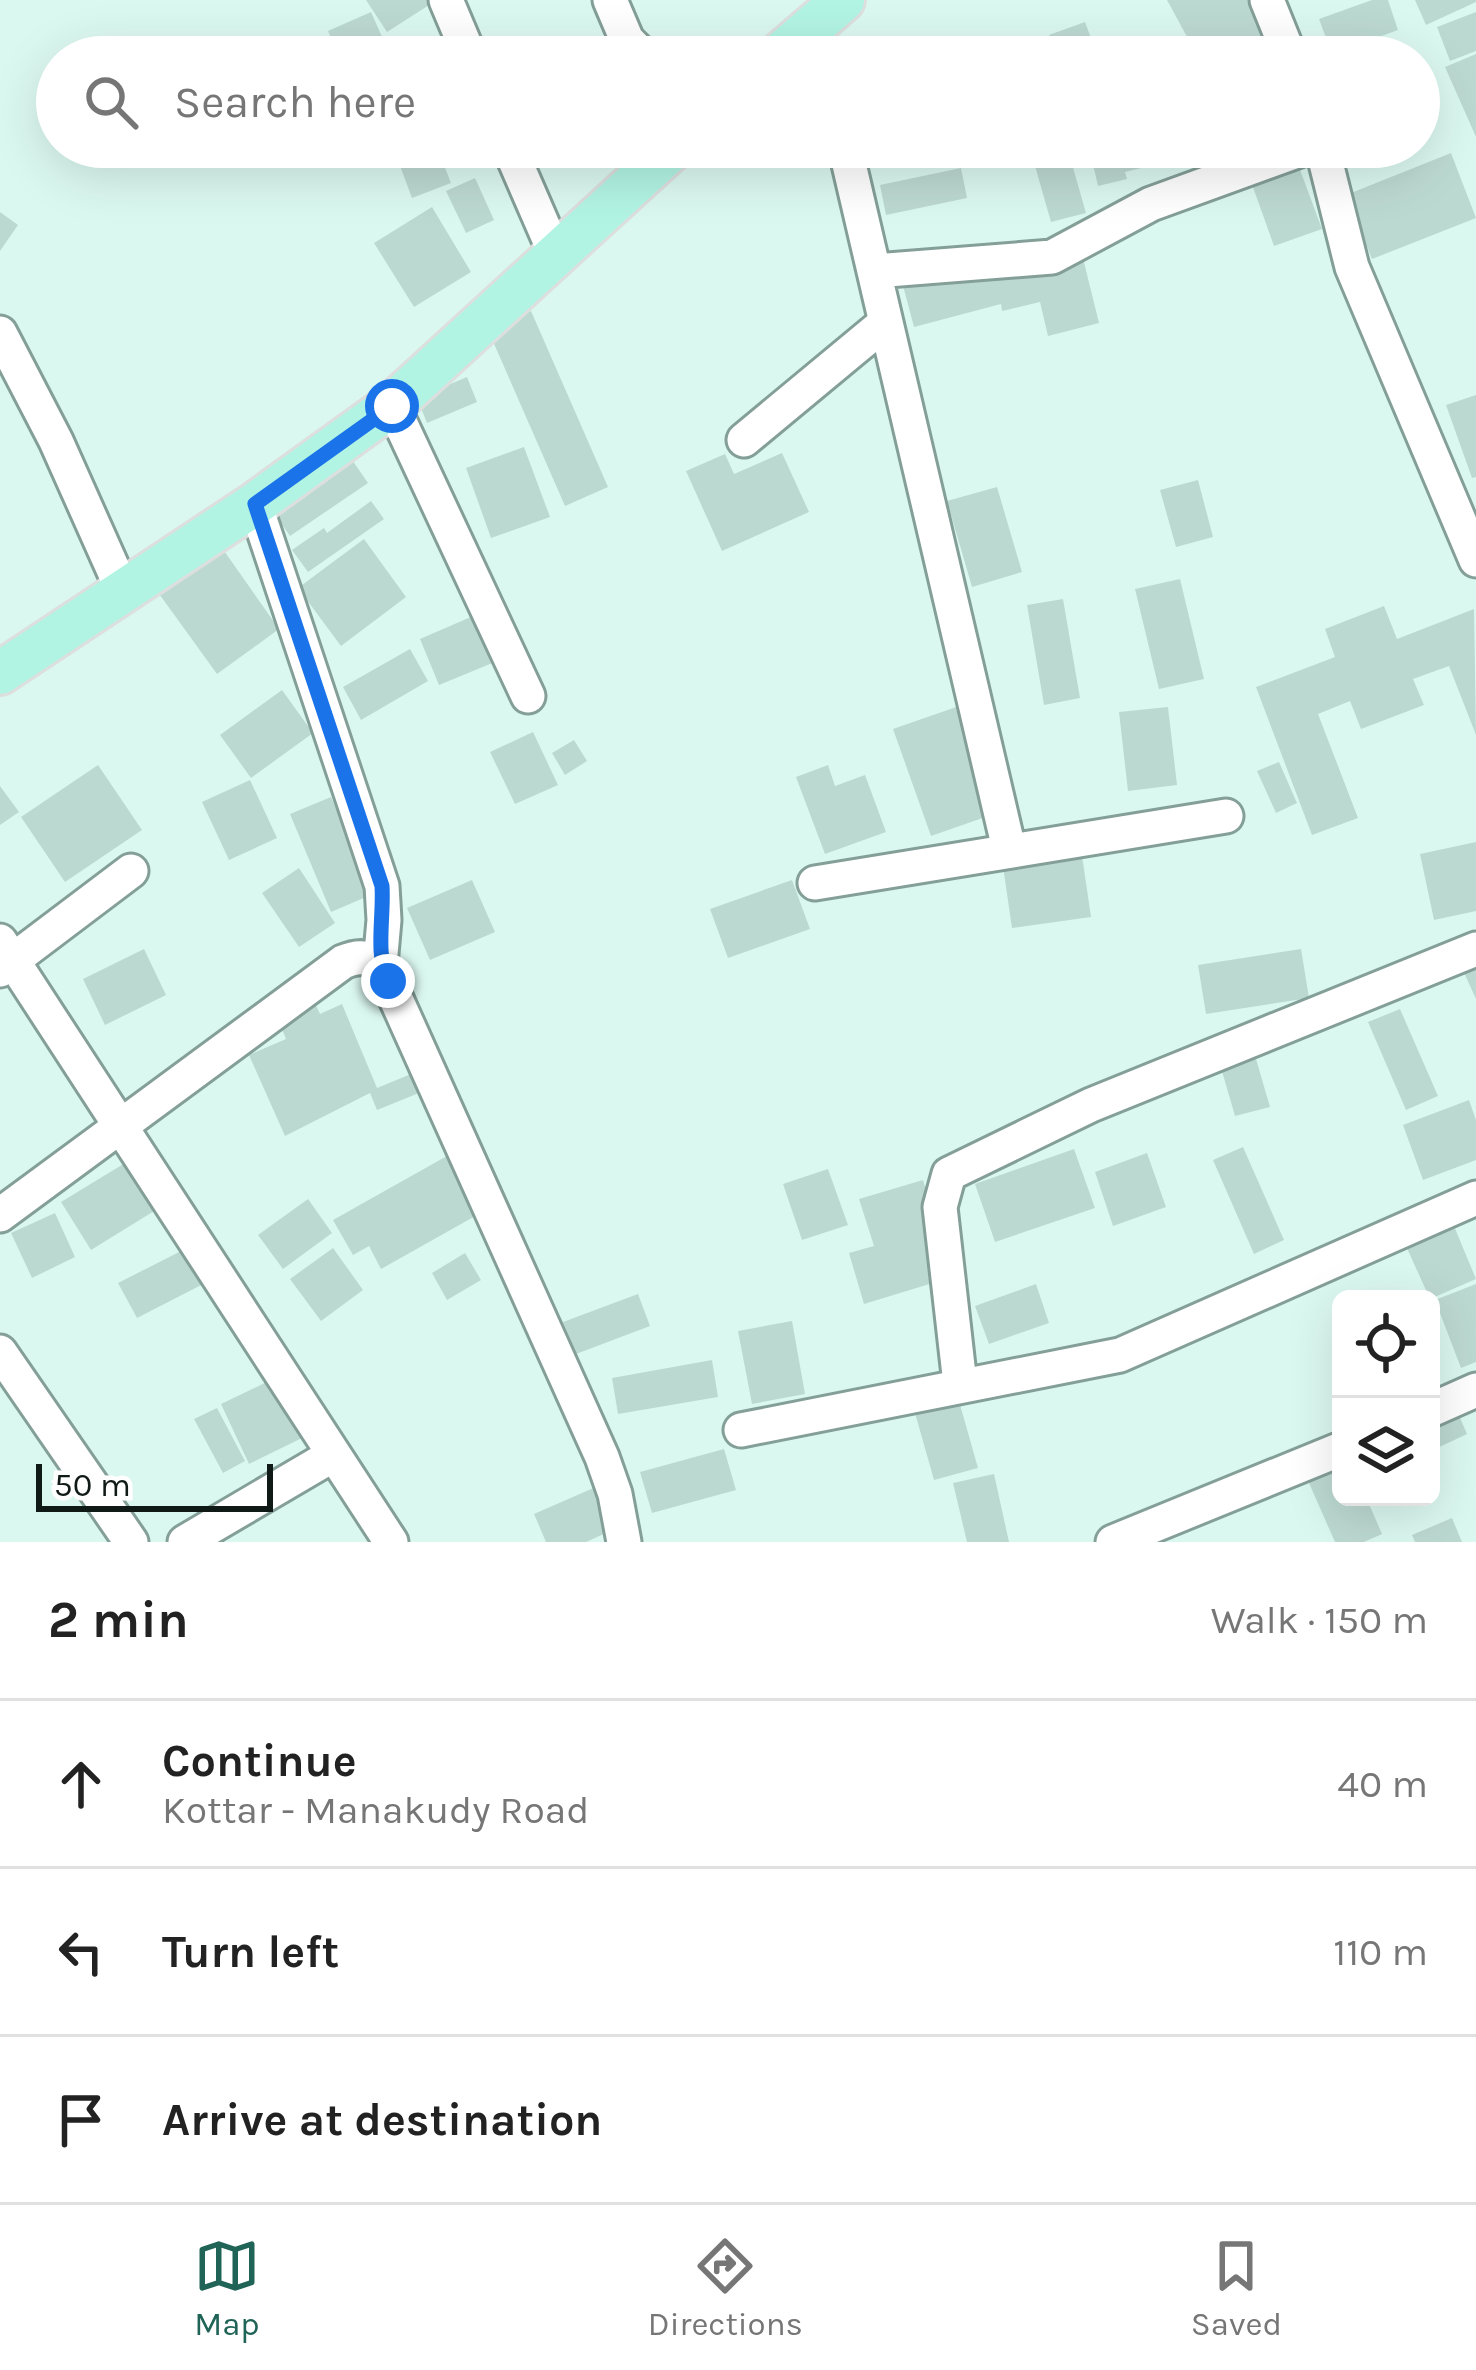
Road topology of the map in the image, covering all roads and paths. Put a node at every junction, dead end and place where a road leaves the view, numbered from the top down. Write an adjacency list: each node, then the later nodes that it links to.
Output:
1 (446, 0): 4 (street)
2 (610, 0): 5 (street)
3 (1268, 0): 6 (street)
4 (461, 36)
5 (625, 36)
6 (1282, 36)
7 (518, 168): 12 (street)
8 (650, 168): 12 (main road)
9 (850, 168): 13 (street)
10 (1250, 168): 13 (street)
11 (1327, 168): 19 (street)
12 (555, 253): 16 (main road)
13 (874, 271): 14 (street)
14 (885, 323): 17 (street); 24 (street)
15 (0, 333): 20 (street)
16 (392, 406): 18 (main road); 22 (street)
17 (744, 440)
18 (255, 504): 20 (main road); 29 (street)
19 (1476, 560)
20 (122, 589): 21 (main road)
21 (0, 673)
22 (528, 696)
23 (1226, 816): 24 (street)
24 (1010, 849): 26 (street)
25 (130, 872): 28 (street)
26 (815, 883)
27 (1476, 949): 34 (street)
28 (4, 957): 30 (street)
29 (380, 964): 30 (street); 43 (street)
30 (120, 1126): 32 (street); 39 (street)
31 (1476, 1198): 34 (street)
32 (0, 1215)
33 (0, 1352): 40 (street)
34 (960, 1384): 37 (street)
35 (1476, 1390): 36 (street)
36 (1440, 1405)
37 (741, 1430)
38 (1332, 1453): 44 (street)
39 (333, 1455): 41 (street); 42 (street)
40 (131, 1542)
41 (185, 1542)
42 (391, 1542)
43 (624, 1542)
44 (1113, 1542)

